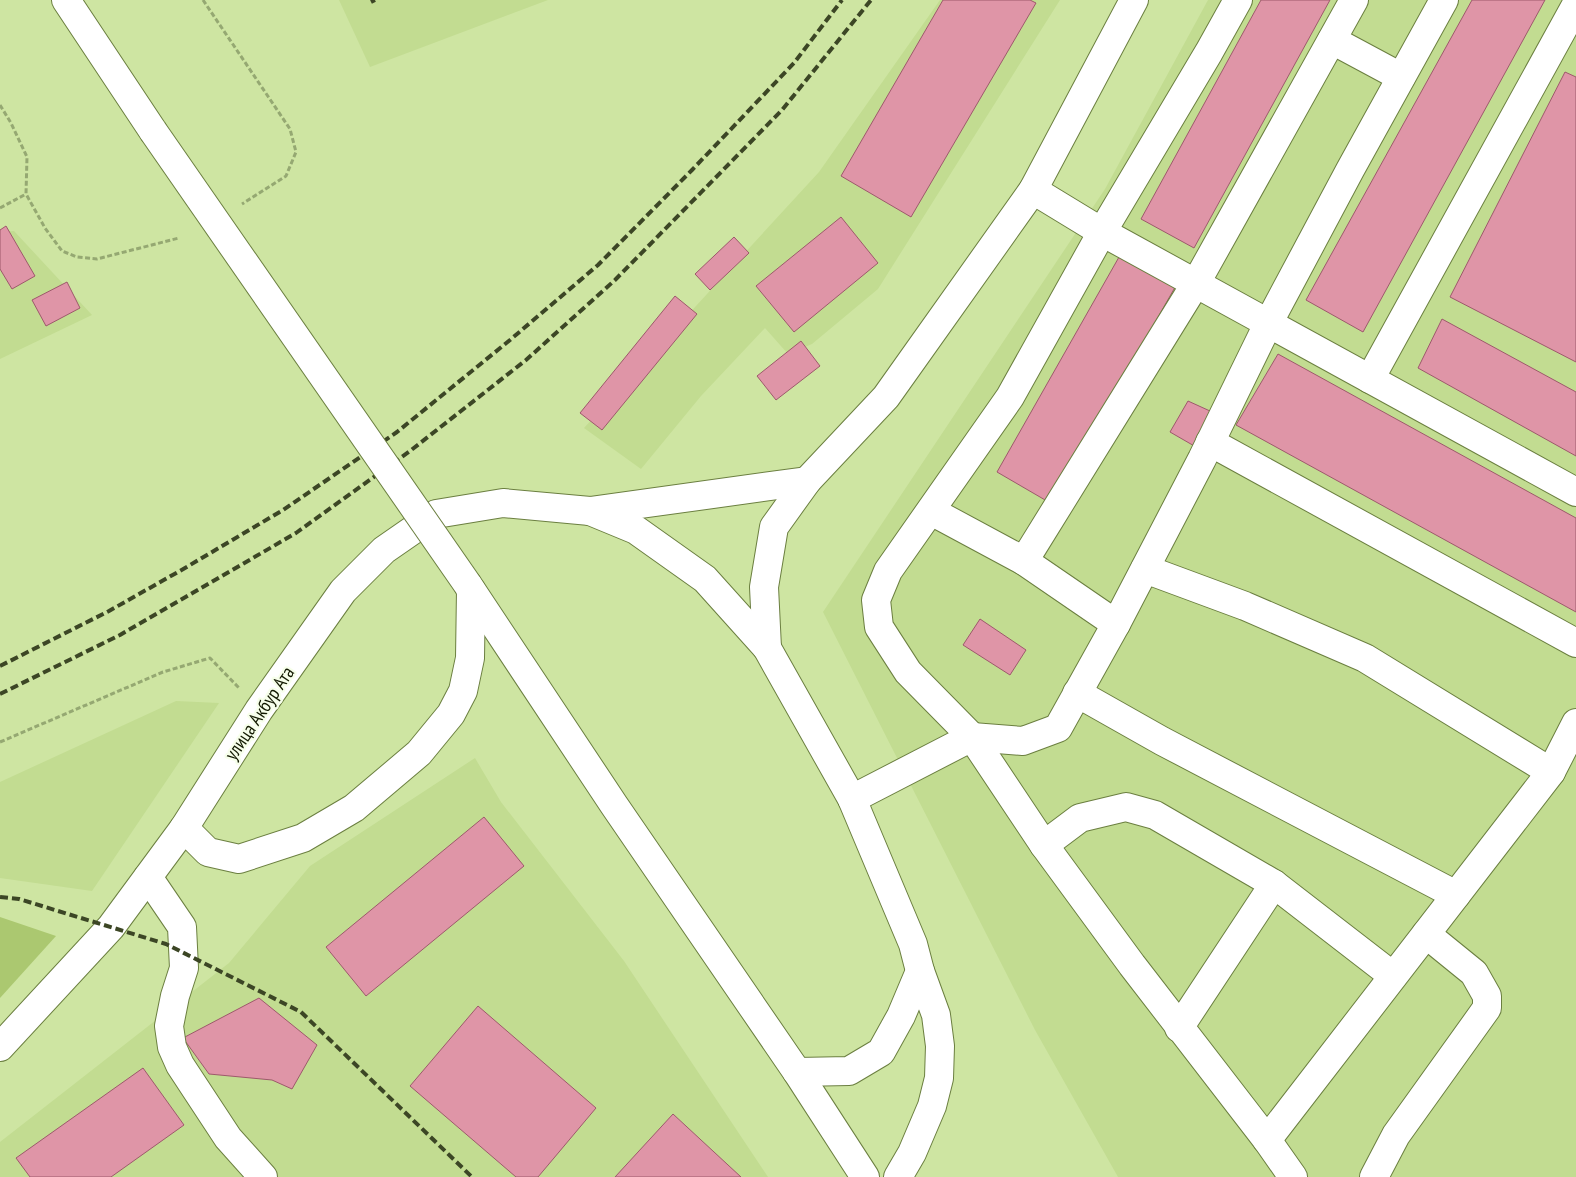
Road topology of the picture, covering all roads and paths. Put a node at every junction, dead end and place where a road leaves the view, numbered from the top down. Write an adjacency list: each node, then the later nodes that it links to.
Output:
1 (66, 0): 27 (main road, bridge)
2 (203, 0): 13 (path)
3 (1134, 0): 11 (main road)
4 (1238, 0): 15 (main road)
5 (1354, 0): 8 (main road)
6 (1444, 0): 9 (main road)
7 (1576, 5): 19 (main road)
8 (1332, 40): 9 (main road); 17 (main road)
9 (1402, 78): 18 (main road)
10 (0, 105): 12 (path)
11 (1033, 190): 15 (main road); 21 (main road)
12 (26, 194): 14 (path); 16 (path)
13 (242, 204)
14 (0, 208)
15 (1102, 232): 17 (main road); 24 (main road)
16 (180, 238)
17 (1196, 283): 18 (main road); 25 (main road)
18 (1268, 322): 19 (main road); 20 (main road)
19 (1370, 379): 22 (main road)
20 (1210, 442): 26 (main road); 29 (main road)
21 (807, 481): 23 (main road); 30 (main road)
22 (1576, 492)
23 (590, 511): 30 (main road); 32 (main road, улица Акбур Ата)
24 (931, 511): 25 (main road); 34 (main road)
25 (1024, 561): 28 (main road)
26 (1145, 568): 28 (main road); 36 (main road)
27 (469, 587): 38 (main road); 48 (main road)
28 (1116, 624): 31 (main road)
29 (1576, 643)
30 (767, 648): 37 (main road)
31 (1077, 693): 34 (main road); 42 (main road)
32 (260, 710): 35 (path); 38 (main road, улица Акбур Ата)
33 (1576, 723): 36 (main road)
34 (972, 737): 37 (main road); 39 (main road)
35 (0, 742)
36 (1551, 772): 42 (main road)
37 (852, 799): 44 (main road)
38 (184, 828): 40 (main road, улица Акбур Ата)
39 (1044, 845): 41 (main road); 46 (main road)
40 (148, 877): 47 (main road, улица Акбур Ата); 50 (main road)
41 (1274, 884): 45 (main road); 46 (main road)
42 (1456, 895): 43 (main road)
43 (1426, 934): 45 (main road); 54 (main road)
44 (920, 971): 48 (main road); 52 (main road)
45 (1393, 976): 49 (main road)
46 (1180, 1028): 49 (main road)
47 (0, 1047)
48 (797, 1072): 51 (main road)
49 (1267, 1140): 53 (main road)
50 (263, 1177)
51 (865, 1177)
52 (898, 1177)
53 (1293, 1177)
54 (1374, 1177)

